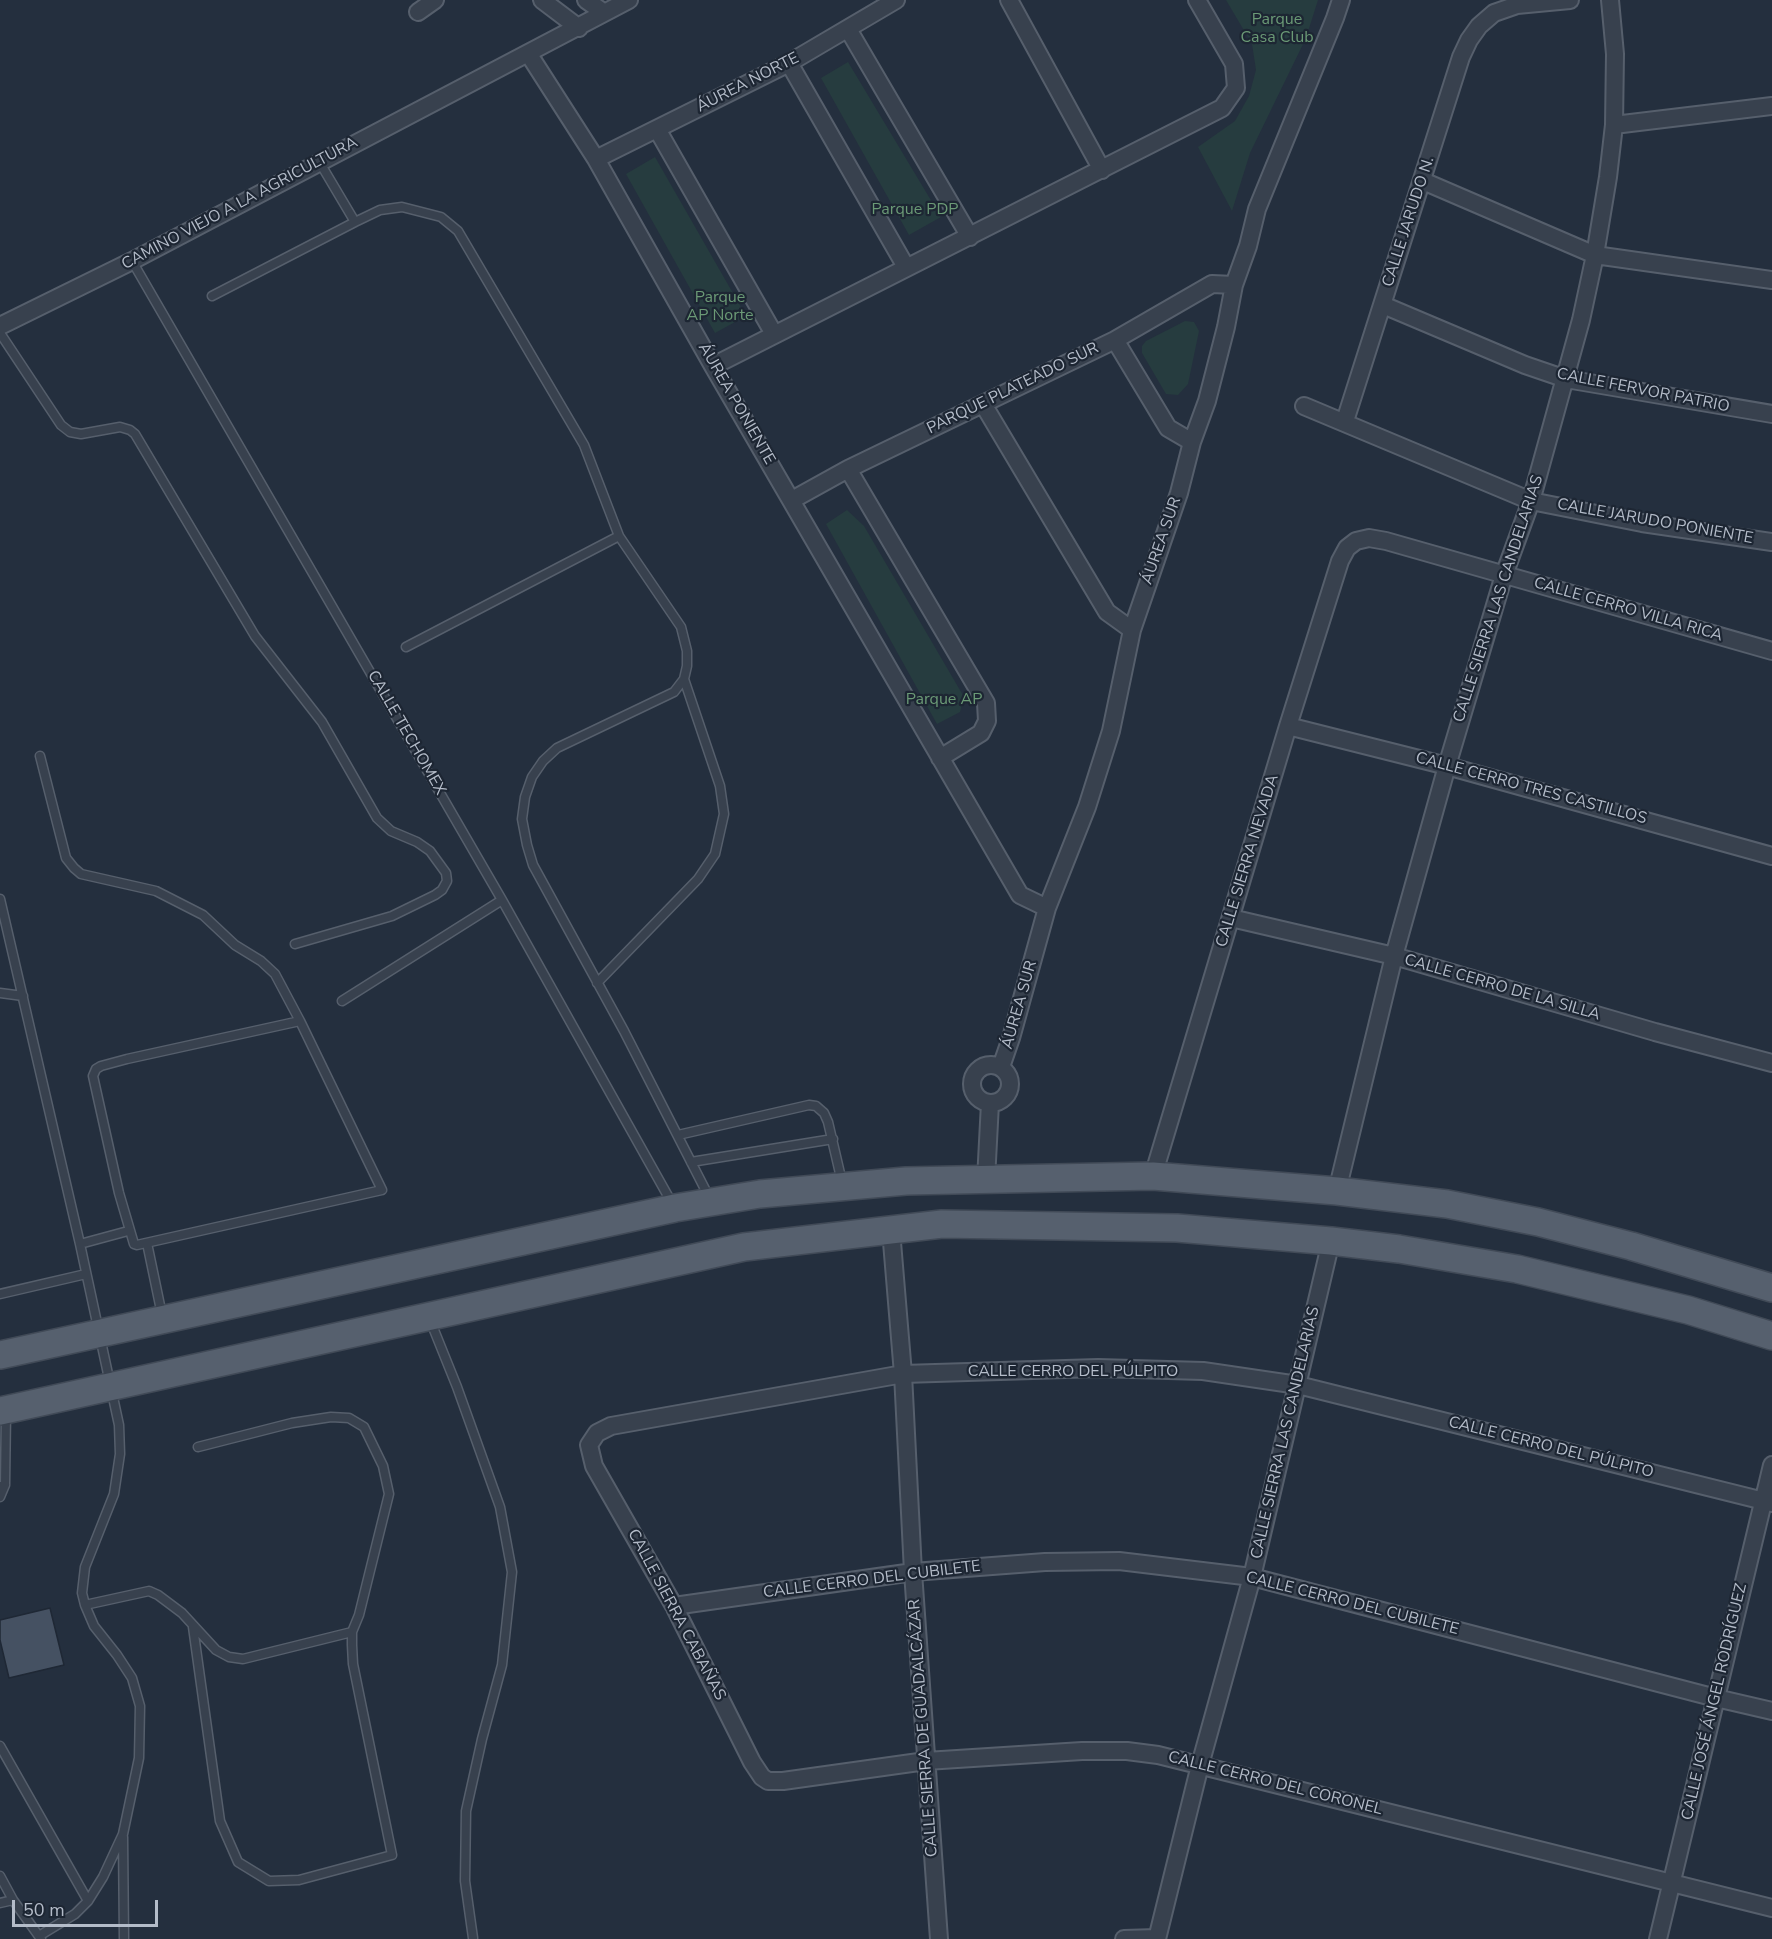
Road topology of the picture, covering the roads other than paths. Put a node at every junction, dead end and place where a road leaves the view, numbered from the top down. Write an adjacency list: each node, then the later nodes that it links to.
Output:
1 (435, 0): 11 (street)
2 (542, 0): 13 (street)
3 (586, 0): 12 (street)
4 (629, 0): 12 (street, CAMINO VIEJO A LA AGRICULTURA)
5 (896, 0): 14 (street, ÁUREA NORTE)
6 (1009, 0): 22 (street)
7 (1197, 0): 22 (street)
8 (1341, 0): 30 (street, ÁUREA SUR)
9 (1570, 0): 23 (street, CALLE JARUDO N.)
10 (1610, 0): 18 (street, CALLE SIERRA LAS CANDELARIAS)
11 (418, 12)
12 (603, 12): 13 (street, CAMINO VIEJO A LA AGRICULTURA)
13 (579, 27): 15 (street, CAMINO VIEJO A LA AGRICULTURA)
14 (848, 29): 16 (street, ÁUREA NORTE); 25 (street)
15 (528, 53): 20 (street, ÁUREA PONIENTE); 21 (street, CAMINO VIEJO A LA AGRICULTURA)
16 (789, 63): 19 (street, ÁUREA NORTE); 28 (street)
17 (1772, 106): 18 (street)
18 (1614, 125): 26 (street, CALLE SIERRA LAS CANDELARIAS)
19 (657, 129): 20 (street, ÁUREA NORTE); 35 (street)
20 (596, 159): 37 (street, ÁUREA PONIENTE)
21 (320, 163): 24 (lane); 27 (street, CAMINO VIEJO A LA AGRICULTURA)
22 (1102, 170): 25 (street)
23 (1423, 181): 26 (street); 32 (street, CALLE JARUDO N.)
24 (355, 222): 31 (lane); 47 (lane)
25 (970, 237): 28 (street)
26 (1595, 255): 29 (street); 38 (street, CALLE SIERRA LAS CANDELARIAS)
27 (132, 261): 33 (street, CAMINO VIEJO A LA AGRICULTURA); 60 (lane, CALLE TECHOMEX)
28 (906, 267): 35 (street)
29 (1772, 280)
30 (1234, 285): 36 (street, PARQUE PLATEADO SUR); 43 (street, ÁUREA SUR)
31 (212, 296)
32 (1383, 305): 38 (street, CALLE FERVOR PATRIO); 42 (street, CALLE JARUDO N.)
33 (0, 326)
34 (0, 333): 64 (lane)
35 (774, 334): 37 (street)
36 (1115, 339): 39 (street, PARQUE PLATEADO SUR); 43 (street)
37 (713, 366): 45 (street, ÁUREA PONIENTE)
38 (1566, 379): 41 (street, CALLE FERVOR PATRIO); 46 (street, CALLE SIERRA LAS CANDELARIAS)
39 (983, 404): 44 (street, PARQUE PLATEADO SUR); 51 (street)
40 (1304, 406): 42 (street, CALLE JARUDO PONIENTE)
41 (1772, 414)
42 (1345, 421): 46 (street, CALLE JARUDO PONIENTE)
43 (1192, 442): 51 (street, ÁUREA SUR)
44 (848, 469): 45 (street, PARQUE PLATEADO SUR); 57 (street)
45 (792, 500): 57 (street, ÁUREA PONIENTE)
46 (1531, 501): 48 (street, CALLE JARUDO PONIENTE); 50 (street, CALLE SIERRA LAS CANDELARIAS)
47 (619, 536): 52 (lane); 54 (lane)
48 (1772, 542)
49 (1347, 548): 50 (street, CALLE CERRO VILLA RICA); 55 (street, CALLE SIERRA NEVADA)
50 (1504, 575): 53 (street, CALLE CERRO VILLA RICA); 58 (street, CALLE SIERRA LAS CANDELARIAS)
51 (1132, 630): 62 (street, ÁUREA SUR)
52 (406, 647)
53 (1772, 651)
54 (684, 680): 66 (lane); 66 (lane)
55 (1288, 726): 58 (street, CALLE CERRO TRES CASTILLOS); 63 (street, CALLE SIERRA NEVADA)
56 (40, 756): 70 (lane)
57 (939, 758): 62 (street, ÁUREA PONIENTE)
58 (1447, 766): 59 (street, CALLE CERRO TRES CASTILLOS); 65 (street, CALLE SIERRA LAS CANDELARIAS)
59 (1772, 856)
60 (502, 900): 69 (lane); 82 (lane, CALLE TECHOMEX)
61 (0, 902): 68 (lane)
62 (1047, 908): 72 (street, ÁUREA SUR)
63 (1231, 918): 65 (street, CALLE CERRO DE LA SILLA); 77 (street, CALLE SIERRA NEVADA)
64 (295, 944)
65 (1394, 956): 71 (street, CALLE CERRO DE LA SILLA); 80 (street, CALLE SIERRA LAS CANDELARIAS)
66 (597, 983): 74 (lane)
67 (0, 993): 68 (lane)
68 (23, 996): 87 (lane)
69 (342, 1001)
70 (300, 1022): 84 (lane); 86 (lane)
71 (1772, 1063)
72 (1001, 1067): 73 (street, ÁUREA SUR); 73 (street, ÁUREA SUR)
73 (990, 1103): 78 (street)
74 (678, 1135): 75 (lane); 76 (lane)
75 (833, 1139): 76 (lane); 79 (lane)
76 (691, 1162): 81 (lane)
77 (1153, 1176): 78 (main road); 80 (main road)
78 (986, 1180): 79 (main road)
79 (843, 1187): 81 (main road)
80 (1337, 1191): 89 (main road)
81 (711, 1202): 82 (main road)
82 (675, 1208): 92 (main road)
83 (891, 1230): 85 (main road); 91 (main road); 96 (street, CALLE SIERRA DE GUADALCÁZAR)
84 (129, 1231): 86 (lane); 87 (lane)
85 (1331, 1241): 94 (main road); 97 (street, CALLE SIERRA LAS CANDELARIAS)
86 (147, 1243): 92 (lane)
87 (80, 1244): 88 (lane)
88 (86, 1274): 90 (lane); 93 (lane)
89 (1772, 1288)
90 (0, 1294)
91 (428, 1317): 98 (main road); 126 (lane)
92 (163, 1318): 93 (main road)
93 (100, 1332): 95 (main road); 98 (lane)
94 (1772, 1336)
95 (0, 1355)
96 (903, 1374): 97 (street, CALLE CERRO DEL PÚLPITO); 100 (street, CALLE CERRO DEL PÚLPITO); 106 (street, CALLE SIERRA DE GUADALCÁZAR)
97 (1298, 1385): 105 (street, CALLE CERRO DEL PÚLPITO); 107 (street, CALLE SIERRA LAS CANDELARIAS)
98 (111, 1386): 99 (main road); 108 (lane)
99 (3, 1411): 103 (lane)
100 (589, 1445): 109 (street, CALLE SIERRA CABAÑAS)
101 (198, 1447): 111 (lane)
102 (1772, 1466): 105 (street, CALLE JOSÉ ÁNGEL RODRÍGUEZ)
103 (3, 1485): 104 (lane)
104 (0, 1497)
105 (1768, 1502): 112 (street, CALLE JOSÉ ÁNGEL RODRÍGUEZ)
106 (913, 1572): 107 (street, CALLE CERRO DEL CUBILETE); 109 (street, CALLE CERRO DEL CUBILETE); 115 (street, CALLE SIERRA DE GUADALCÁZAR)
107 (1252, 1577): 112 (street, CALLE CERRO DEL CUBILETE); 116 (street, CALLE SIERRA LAS CANDELARIAS)
108 (85, 1605): 110 (lane); 118 (lane)
109 (674, 1606): 117 (street, CALLE SIERRA CABAÑAS)
110 (194, 1627): 111 (lane); 111 (lane)
111 (352, 1632)
112 (1716, 1698): 113 (street, CALLE CERRO DEL CUBILETE); 120 (street, CALLE JOSÉ ÁNGEL RODRÍGUEZ)
113 (1772, 1711)
114 (0, 1746): 122 (lane)
115 (926, 1761): 116 (street, CALLE CERRO DEL CORONEL); 117 (street, CALLE CERRO DEL CORONEL); 129 (street, CALLE SIERRA DE GUADALCÁZAR)
116 (1200, 1765): 120 (street, CALLE CERRO DEL CORONEL); 127 (street, CALLE SIERRA LAS CANDELARIAS)
117 (768, 1781)
118 (123, 1834): 122 (lane); 128 (lane)
119 (0, 1876): 121 (lane)
120 (1672, 1882): 124 (street, CALLE CERRO DEL CORONEL); 131 (street, CALLE JOSÉ ÁNGEL RODRÍGUEZ)
121 (13, 1900): 123 (lane); 125 (lane)
122 (88, 1902): 125 (lane)
123 (0, 1903)
124 (1772, 1908)
125 (40, 1937)
126 (472, 1938)
127 (1157, 1938): 130 (street)
128 (124, 1939)
129 (939, 1939)
130 (1124, 1939)
131 (1658, 1939)

